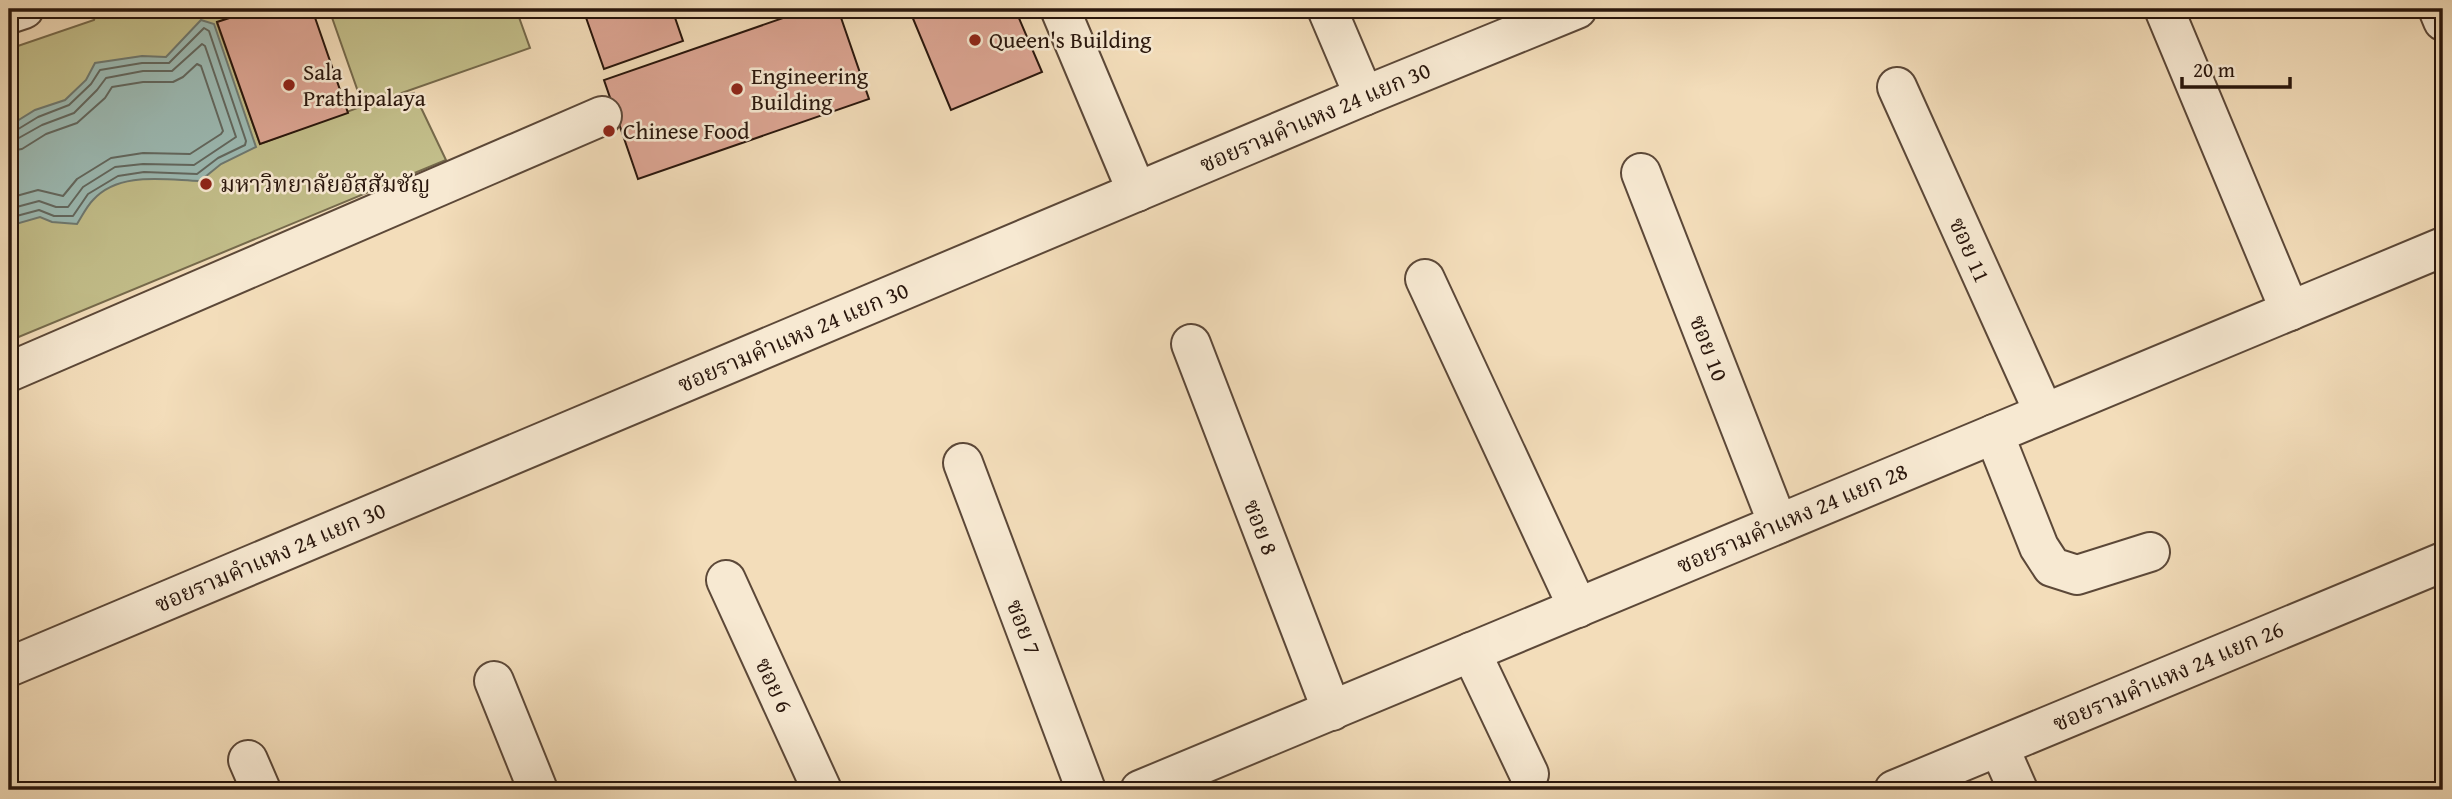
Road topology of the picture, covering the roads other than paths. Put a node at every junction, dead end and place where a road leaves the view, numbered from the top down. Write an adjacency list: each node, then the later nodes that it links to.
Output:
1 (24, 9): 7 (street)
2 (1060, 9): 13 (street)
3 (1327, 9): 10 (street)
4 (1577, 9): 10 (street, ซอยรามคำแหง 24 แยก 30)
5 (2164, 9): 16 (street)
6 (2438, 9): 8 (street)
7 (9, 14)
8 (2443, 21)
9 (1897, 87): 19 (street, ซอย 11)
10 (1364, 96): 13 (street, ซอยรามคำแหง 24 แยก 30)
11 (602, 116): 18 (street)
12 (1641, 173): 22 (street, ซอย 10)
13 (1137, 192): 28 (street, ซอยรามคำแหง 24 แยก 30)
14 (2443, 247): 16 (street, ซอยรามคำแหง 24 แยก 28)
15 (1425, 279): 26 (street)
16 (2290, 311): 19 (street, ซอยรามคำแหง 24 แยก 28)
17 (1191, 344): 30 (street, ซอย 8)
18 (9, 372)
19 (2044, 413): 20 (street, ซอยรามคำแหง 24 แยก 28)
20 (1994, 434): 22 (street, ซอยรามคำแหง 24 แยก 28); 23 (street)
21 (963, 463): 35 (street, ซอย 7)
22 (1778, 524): 26 (street, ซอยรามคำแหง 24 แยก 28)
23 (2150, 552)
24 (2443, 562): 31 (street, ซอยรามคำแหง 24 แยก 26)
25 (726, 580): 34 (street, ซอย 6)
26 (1578, 608): 27 (street, ซอยรามคำแหง 24 แยก 28)
27 (1471, 652): 30 (street, ซอยรามคำแหง 24 แยก 28); 32 (street)
28 (9, 667)
29 (494, 681): 33 (street)
30 (1332, 711): 36 (street, ซอยรามคำแหง 24 แยก 28)
31 (1999, 747): 37 (street, ซอยรามคำแหง 24 แยก 26); 38 (street)
32 (1528, 774)
33 (538, 790)
34 (822, 790)
35 (1086, 790)
36 (1140, 790)
37 (1894, 790)
38 (2018, 790)

